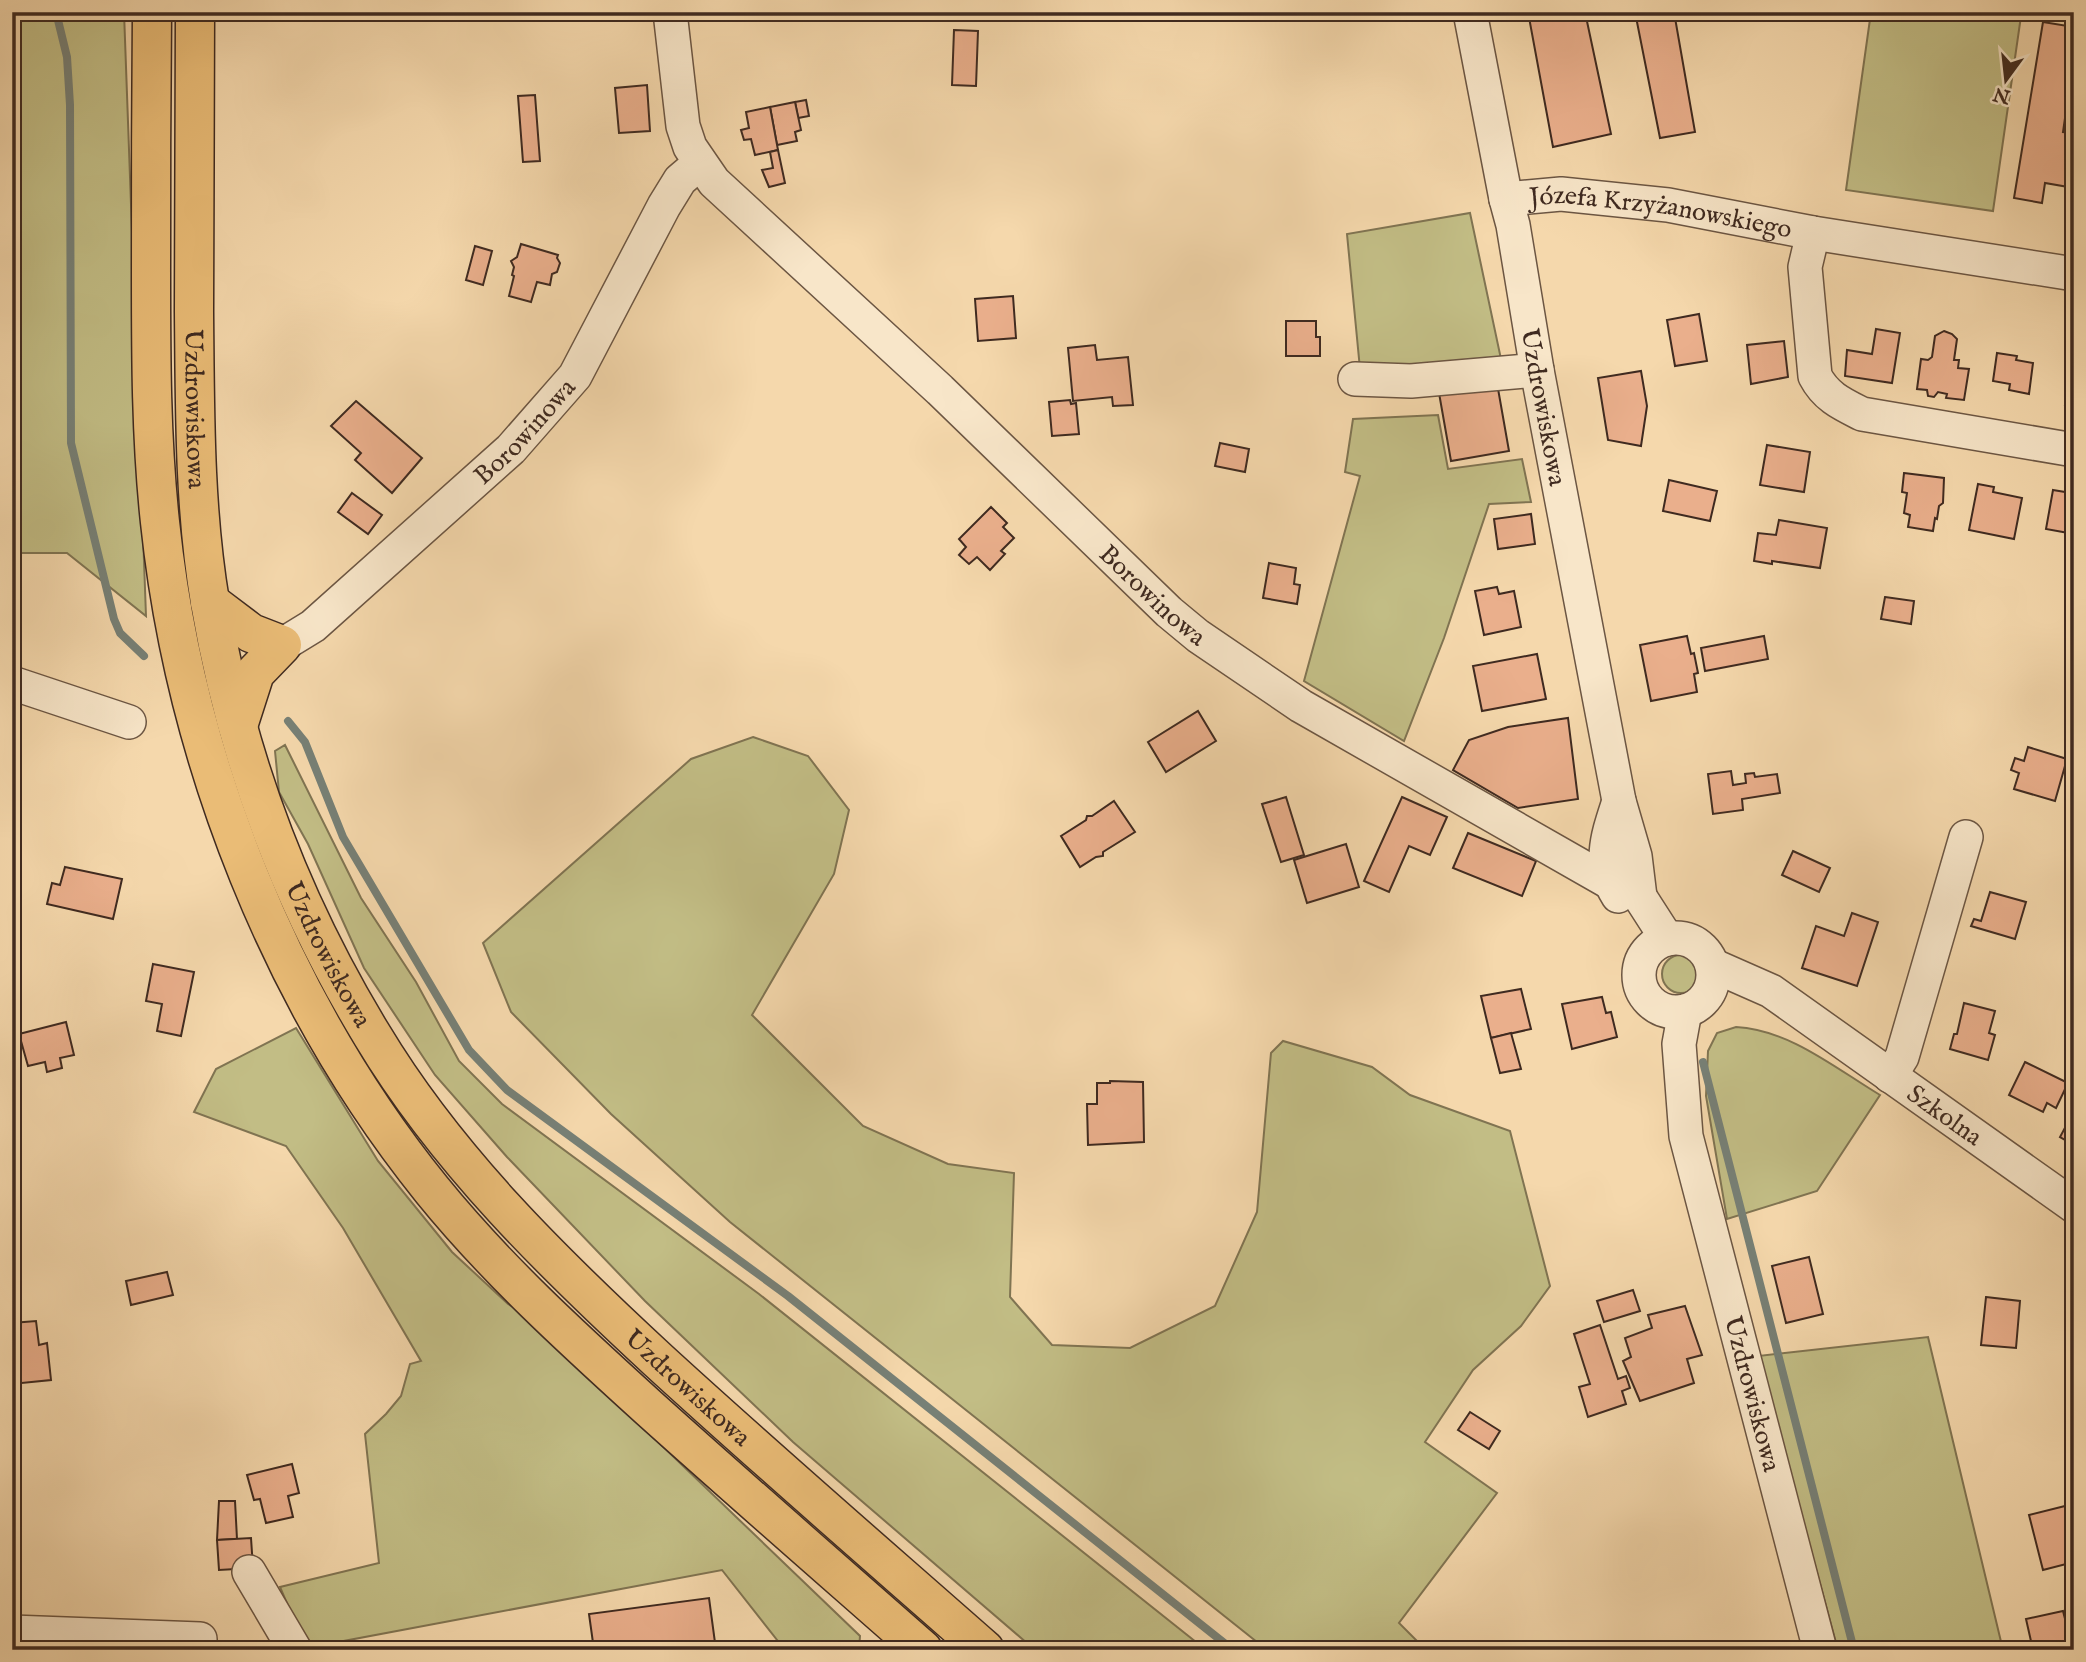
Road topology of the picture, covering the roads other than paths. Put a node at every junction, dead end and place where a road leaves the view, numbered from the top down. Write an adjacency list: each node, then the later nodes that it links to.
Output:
1 (152, 12): 32 (main road, Uzdrowiskowa)
2 (195, 12): 12 (main road, Uzdrowiskowa)
3 (670, 12): 5 (street, Borowinowa)
4 (1470, 12): 6 (street, Uzdrowiskowa)
5 (700, 163): 13 (street, Borowinowa); 20 (street, Borowinowa)
6 (1506, 199): 7 (street, Józefa Krzyżanowskiego); 9 (street, Uzdrowiskowa)
7 (1813, 233): 8 (street, Józefa Krzyżanowskiego); 11 (street, Józefa Krzyżanowskiego)
8 (2074, 274)
9 (1537, 370): 10 (street); 17 (street, Uzdrowiskowa)
10 (1355, 379)
11 (2074, 450)
12 (210, 601): 13 (main road); 16 (main road, Uzdrowiskowa)
13 (282, 645): 16 (main road)
14 (12, 683): 15 (street)
15 (129, 722)
16 (237, 727): 33 (main road, Uzdrowiskowa)
17 (1619, 801): 18 (street, Uzdrowiskowa); 22 (street, Uzdrowiskowa)
18 (1607, 836): 20 (street); 21 (street, Uzdrowiskowa)
19 (1966, 837): 26 (street)
20 (1566, 856): 21 (street, Borowinowa)
21 (1609, 882): 22 (street, Borowinowa); 23 (street)
22 (1640, 897): 23 (street)
23 (1658, 944): 24 (street); 25 (street)
24 (1712, 976): 25 (street); 26 (street, Szkolna)
25 (1673, 1010): 34 (street, Uzdrowiskowa)
26 (1890, 1076): 27 (street, Szkolna)
27 (2074, 1206)
28 (248, 1572): 31 (street)
29 (12, 1632): 30 (street)
30 (200, 1650)
31 (295, 1650)
32 (923, 1650)
33 (985, 1650)
34 (1820, 1650)

